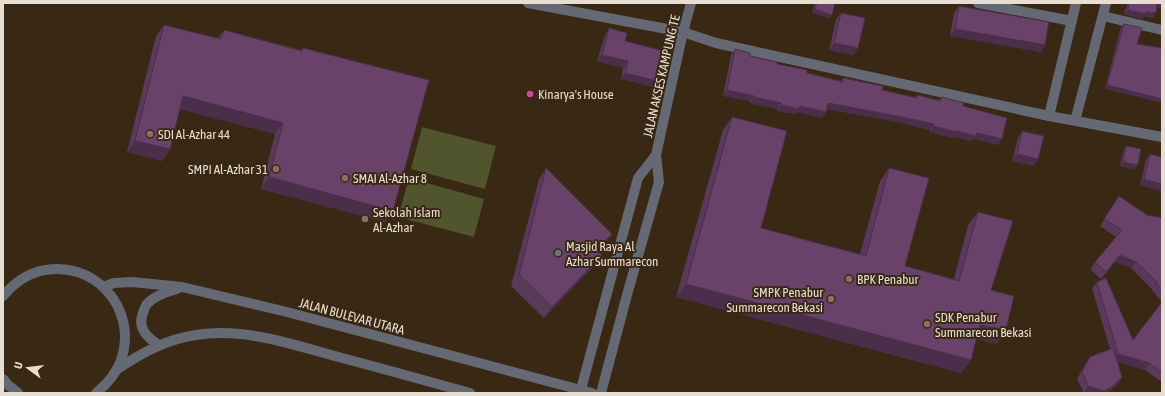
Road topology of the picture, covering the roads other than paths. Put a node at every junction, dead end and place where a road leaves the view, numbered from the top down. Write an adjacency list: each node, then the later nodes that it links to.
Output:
1 (528, 3): 9 (street)
2 (691, 3): 9 (street, JALAN AKSES KAMPUNG TE)
3 (978, 3): 7 (street)
4 (1076, 3): 7 (street)
5 (1106, 3): 6 (street)
6 (1103, 16): 8 (street); 11 (street)
7 (1072, 21): 10 (street)
8 (1162, 30)
9 (683, 32): 10 (street); 13 (street, JALAN AKSES KAMPUNG TE)
10 (1049, 116): 11 (street)
11 (1075, 121): 12 (street)
12 (1162, 137)
13 (656, 155): 21 (street, JALAN AKSES KAMPUNG TE); 26 (street, JALAN AKSES KAMPUNG TE)
14 (103, 287): 15 (street, JALAN BULEVAR UTARA); 16 (street); 18 (street)
15 (182, 287): 17 (street); 21 (street, JALAN BULEVAR UTARA)
16 (3, 296)
17 (159, 345): 18 (street); 24 (street)
18 (116, 370): 20 (street)
19 (7, 385): 22 (street)
20 (104, 389): 23 (street)
21 (580, 392): 25 (street, JALAN BULEVAR UTARA)
22 (18, 393)
23 (96, 393)
24 (470, 393)
25 (592, 393)
26 (601, 393)

